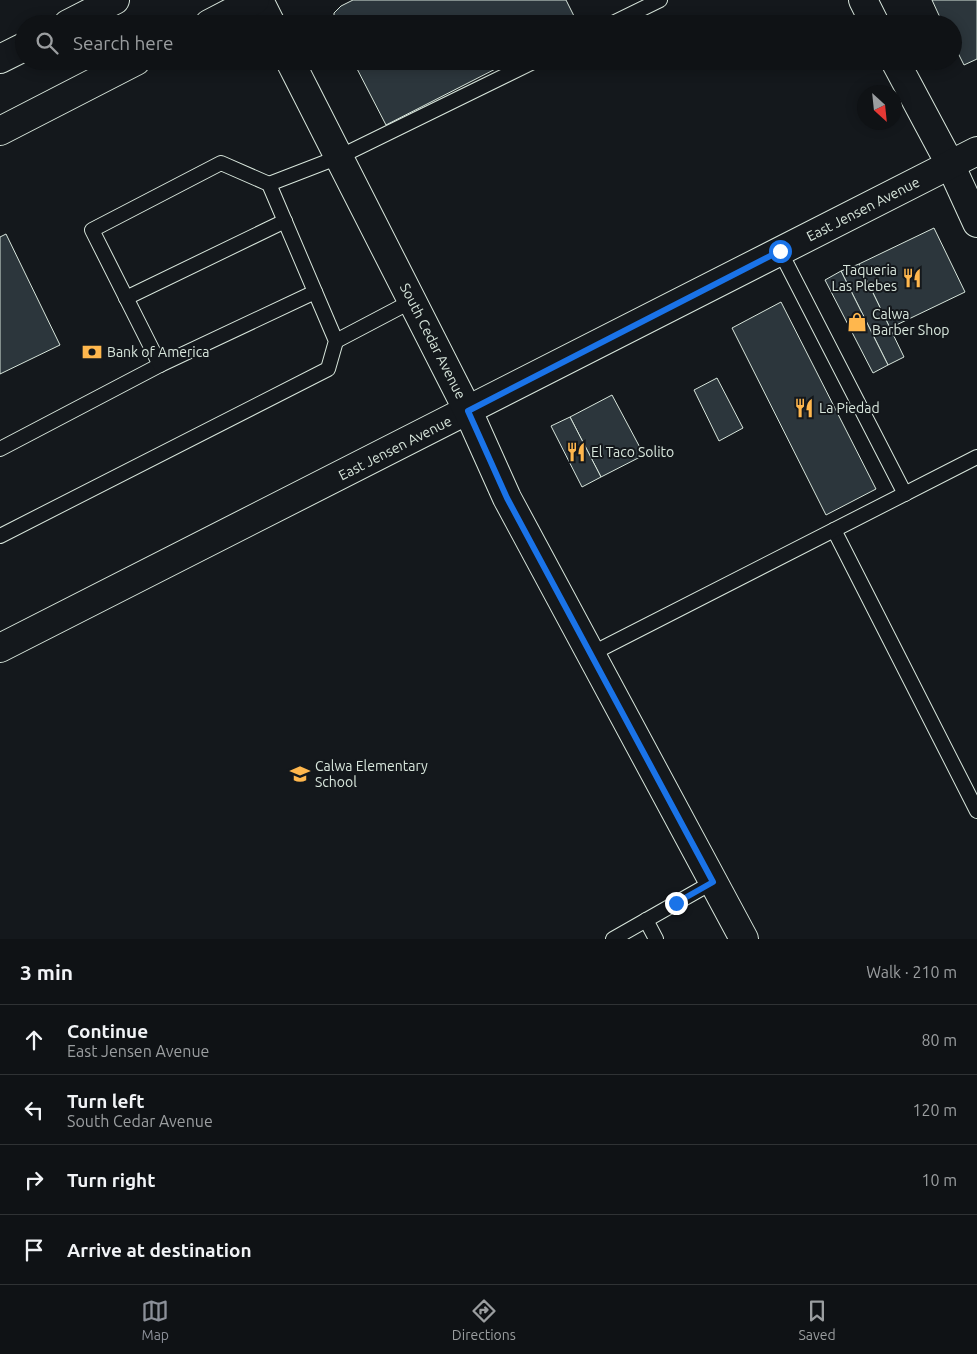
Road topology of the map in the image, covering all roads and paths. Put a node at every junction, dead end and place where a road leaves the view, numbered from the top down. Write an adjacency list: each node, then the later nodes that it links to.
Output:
1 (115, 0): 6 (main road)
2 (255, 0): 7 (main road)
3 (259, 0): 8 (main road)
4 (660, 0): 9 (lane)
5 (862, 0): 10 (main road)
6 (86, 15)
7 (226, 15)
8 (266, 15)
9 (630, 15)
10 (870, 15)
11 (15, 52): 12 (main road)
12 (0, 59)
13 (119, 70): 17 (main road)
14 (295, 70): 19 (main road, South Cedar Avenue)
15 (517, 70): 19 (lane)
16 (900, 70): 20 (main road)
17 (0, 131)
18 (977, 150): 20 (main road, East Jensen Avenue)
19 (339, 157): 21 (lane); 27 (main road, South Cedar Avenue)
20 (950, 164): 23 (main road); 24 (main road, East Jensen Avenue)
21 (269, 184): 22 (lane); 26 (lane)
22 (285, 221): 25 (lane); 26 (lane)
23 (977, 223)
24 (780, 251): 30 (main road, East Jensen Avenue); 33 (lane)
25 (315, 292): 28 (lane); 29 (lane)
26 (126, 298): 29 (lane)
27 (412, 301): 28 (lane); 30 (main road, South Cedar Avenue)
28 (336, 341): 35 (lane)
29 (160, 365): 31 (lane)
30 (468, 411): 36 (main road, East Jensen Avenue); 37 (main road, South Cedar Avenue)
31 (0, 449)
32 (977, 457): 33 (lane)
33 (905, 494): 34 (lane)
34 (834, 530): 37 (lane); 38 (lane)
35 (0, 536)
36 (3, 640)
37 (591, 654): 39 (main road, South Cedar Avenue)
38 (977, 811)
39 (713, 882): 40 (lane); 43 (main road, South Cedar Avenue)
40 (646, 920): 41 (lane); 42 (lane)
41 (613, 939)
42 (656, 939)
43 (744, 939)

